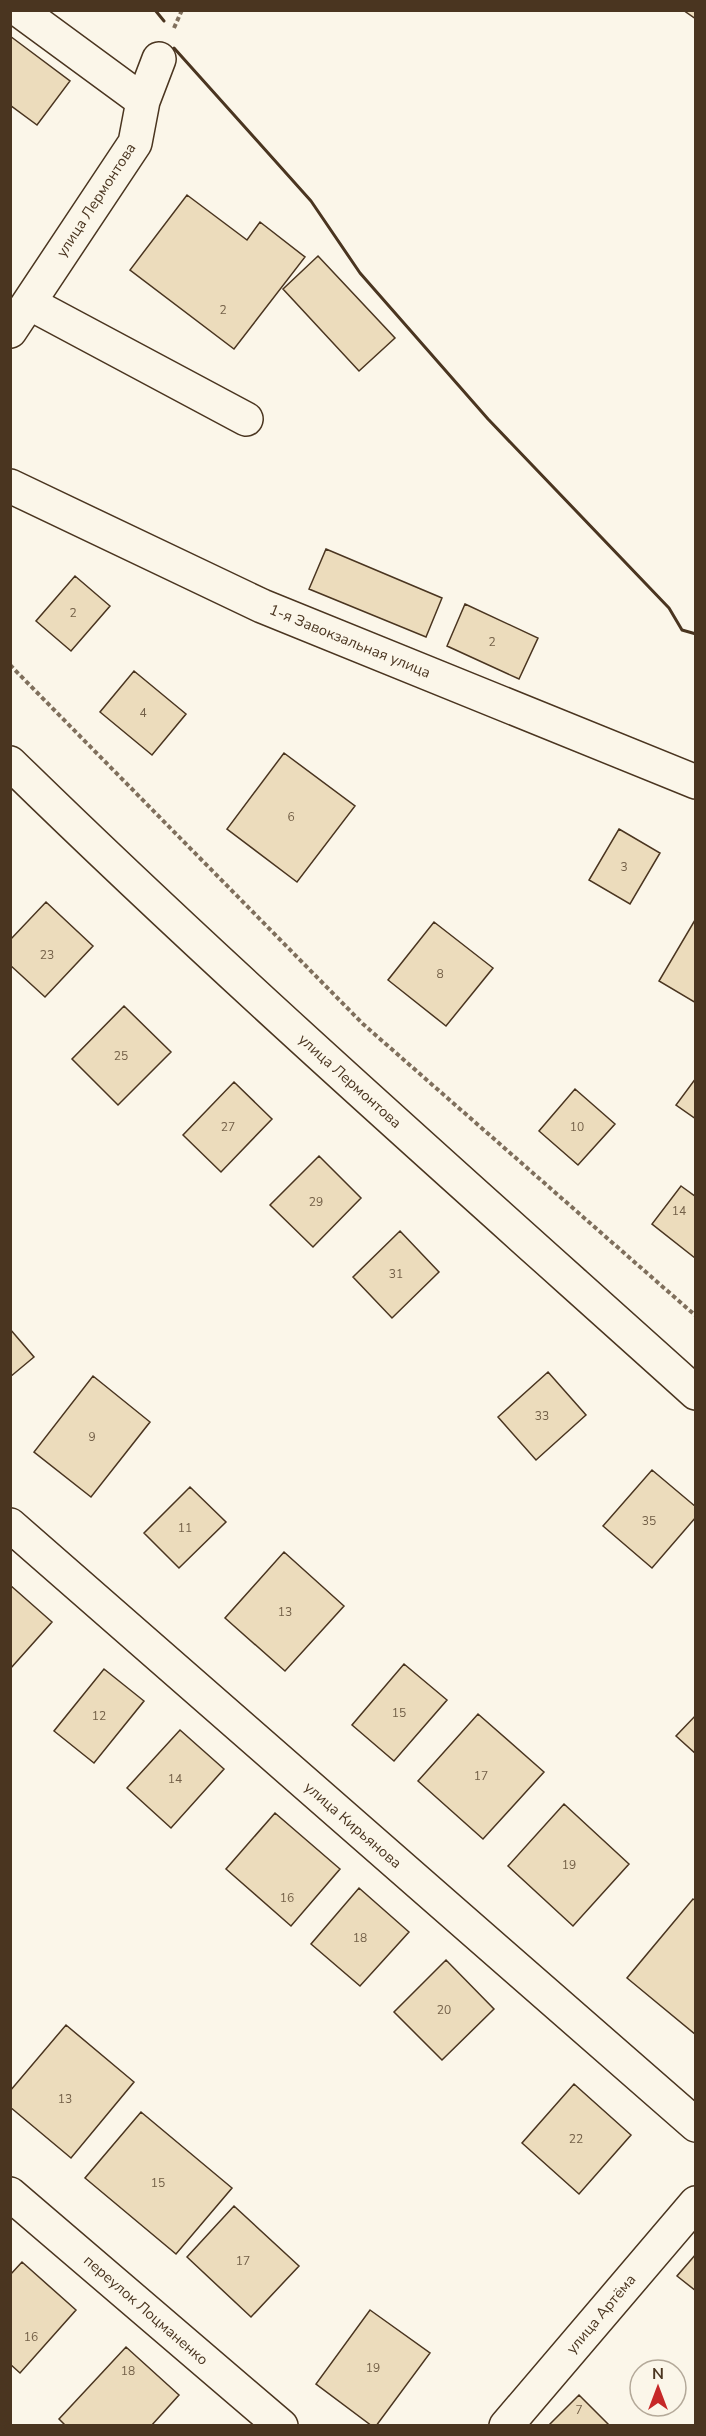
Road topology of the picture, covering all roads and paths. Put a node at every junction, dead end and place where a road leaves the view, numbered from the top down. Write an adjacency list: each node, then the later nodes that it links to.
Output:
1 (19, 10): 3 (street)
2 (159, 59): 3 (street, улица Лермонтова)
3 (143, 101): 4 (street, улица Лермонтова)
4 (29, 303): 5 (street, улица Лермонтова); 6 (street)
5 (10, 331)
6 (246, 419)
7 (10, 486): 10 (street, 1-я Завокзальная улица)
8 (10, 665): 11 (path)
9 (10, 763): 12 (street, улица Лермонтова)
10 (696, 782)
11 (696, 1316)
12 (696, 1392)
13 (10, 1525): 14 (street, улица Кирьянова)
14 (696, 2125)
15 (10, 2194): 17 (street, переулок Лоцманенко)
16 (696, 2203): 18 (street, улица Артёма)
17 (281, 2426)
18 (506, 2426)

